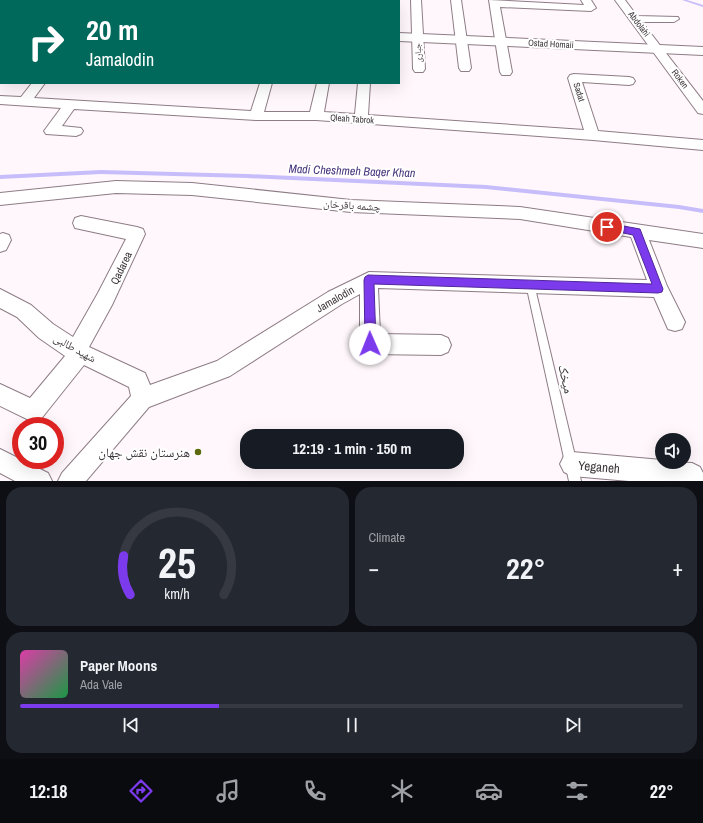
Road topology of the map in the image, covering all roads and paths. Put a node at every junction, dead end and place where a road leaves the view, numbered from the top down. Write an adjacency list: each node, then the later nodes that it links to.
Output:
1 (416, 0): 10 (street, جباری)
2 (456, 0): 11 (street)
3 (586, 0): 6 (street)
4 (620, 0): 7 (street, Abdolahi)
5 (494, 2): 6 (street); 12 (street)
6 (543, 3)
7 (634, 19): 8 (street); 13 (street, Abdolahi)
8 (674, 19)
9 (400, 37): 10 (street, Ostad Homaii)
10 (418, 38): 11 (street, Ostad Homaii); 16 (street, جباری)
11 (461, 40): 12 (street, Ostad Homaii); 15 (street)
12 (501, 42): 13 (street, Ostad Homaii); 17 (street)
13 (657, 49): 14 (street, Ostad Homaii); 26 (street, Roken)
14 (703, 51)
15 (465, 68)
16 (419, 69)
17 (506, 72)
18 (629, 81): 31 (street, Sadat)
19 (38, 84): 24 (street)
20 (266, 84): 27 (street)
21 (323, 84): 28 (street)
22 (364, 84): 29 (street)
23 (0, 100): 24 (street, Qleah Tabrok)
24 (25, 101): 25 (street, Qleah Tabrok)
25 (71, 104): 27 (street, Qleah Tabrok); 30 (street)
26 (703, 110)
27 (256, 116): 28 (street, Qleah Tabrok)
28 (316, 116): 29 (street, Qleah Tabrok)
29 (361, 119): 31 (street, Qleah Tabrok)
30 (76, 131)
31 (593, 135): 32 (street, Qleah Tabrok)
32 (703, 145)
33 (0, 199): 35 (street, چشمه باقرخان)
34 (81, 223): 43 (street, Qadarea)
35 (637, 232): 36 (street, چشمه باقرخان); 39 (street)
36 (703, 241)
37 (368, 280): 38 (street); 42 (street); 45 (street, Jamalodin)
38 (530, 284): 39 (street); 47 (lane, میخک)
39 (658, 289): 41 (street)
40 (0, 298): 43 (street, شهید طالبی)
41 (675, 322)
42 (441, 345)
43 (78, 352): 44 (street); 45 (street, شهید طالبی)
44 (0, 395)
45 (142, 398): 49 (street, Jamalodin)
46 (0, 461): 48 (street)
47 (573, 473): 50 (street, Yeganeh)
48 (40, 481)
49 (70, 481)
50 (694, 481)

